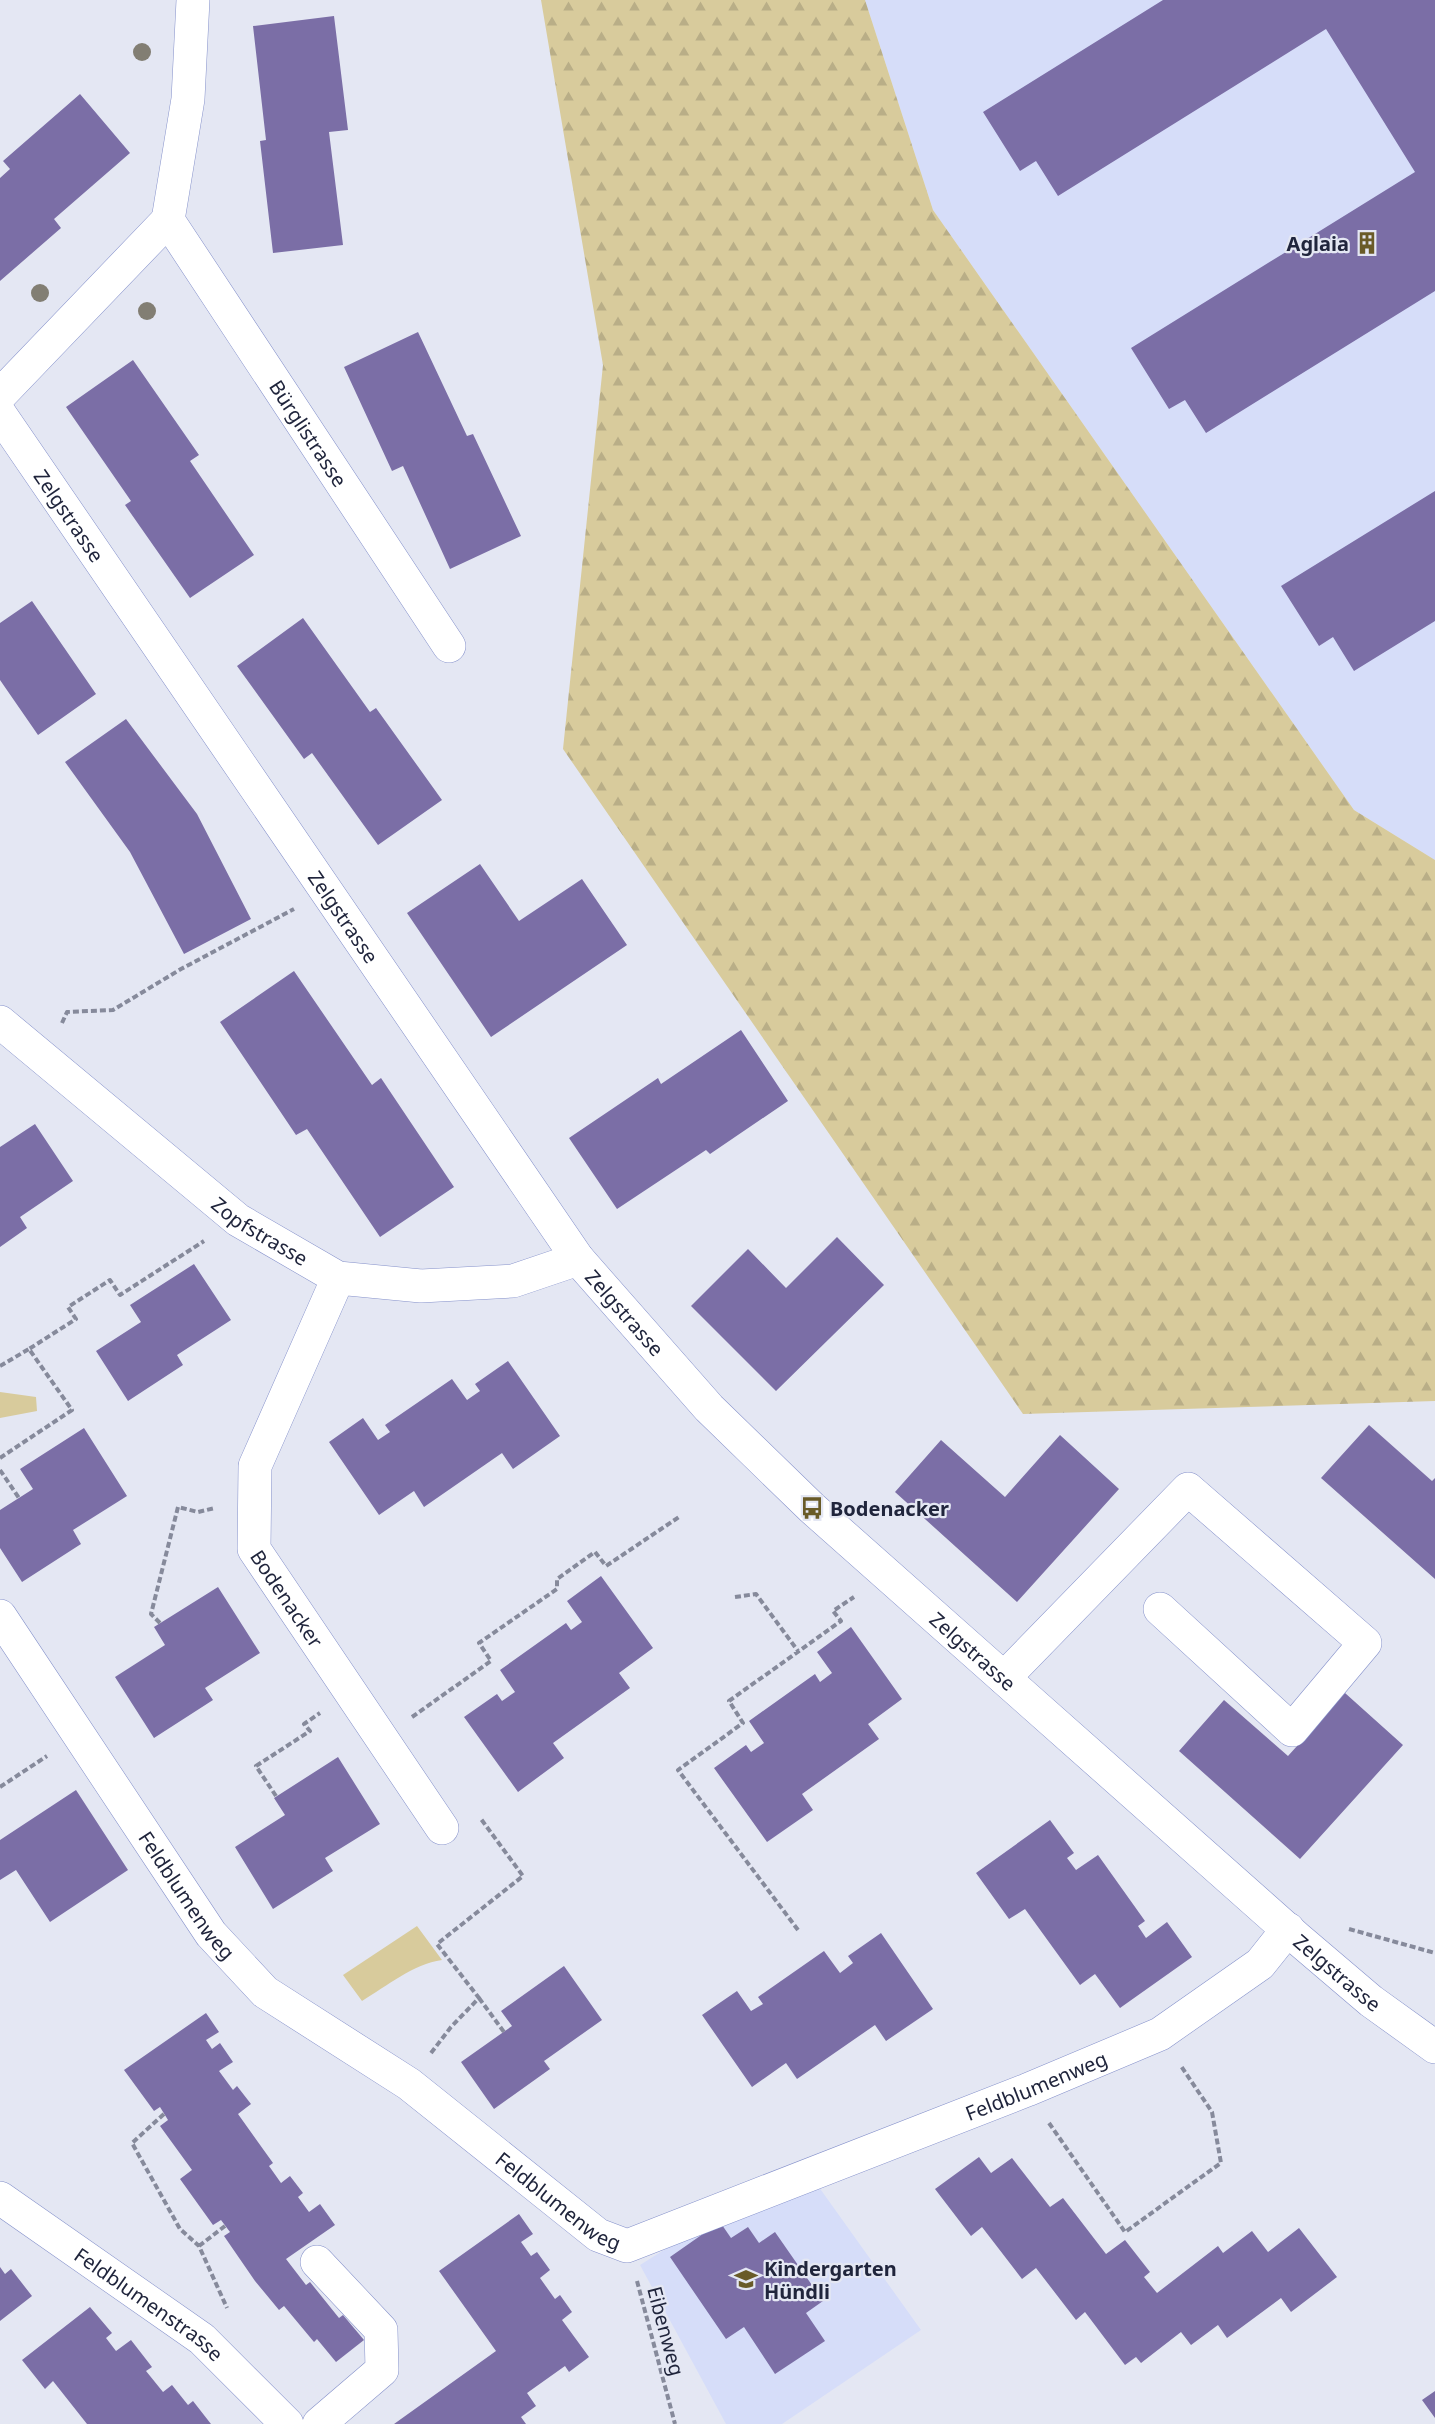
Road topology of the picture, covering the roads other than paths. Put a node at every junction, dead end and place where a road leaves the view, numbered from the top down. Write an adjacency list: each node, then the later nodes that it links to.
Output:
1 (193, 0): 2 (street)
2 (168, 220): 3 (street); 5 (street, Bürglistrasse)
3 (0, 395)
4 (0, 414): 7 (street, Zelgstrasse)
5 (449, 646)
6 (0, 1022): 8 (street, Zopfstrasse)
7 (578, 1260): 8 (street, Zopfstrasse); 11 (street, Zelgstrasse)
8 (338, 1278): 12 (street, Bodenacker)
9 (1160, 1609): 11 (street)
10 (0, 1616): 13 (street, Feldblumenweg)
11 (1004, 1678): 13 (street, Zelgstrasse)
12 (442, 1828)
13 (1288, 1929): 14 (street, Zelgstrasse)
14 (1435, 2047)
15 (0, 2198): 17 (street, Feldblumenstrasse)
16 (317, 2262): 18 (street)
17 (287, 2424)
18 (319, 2424)

